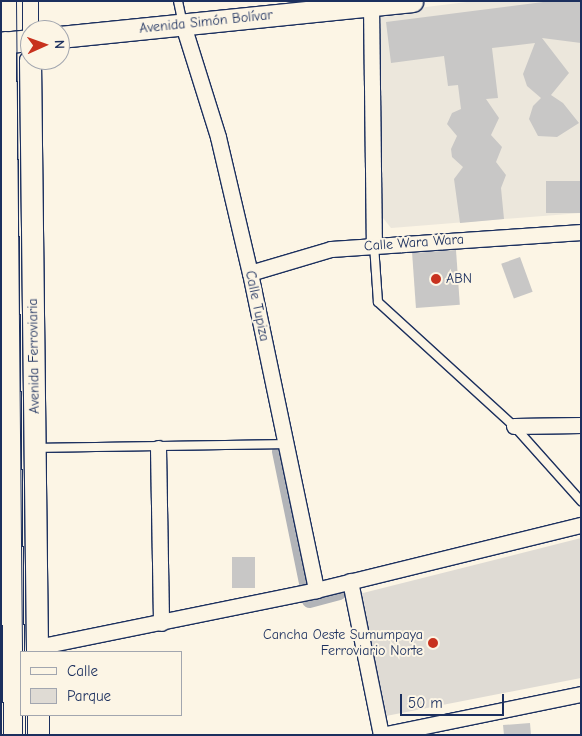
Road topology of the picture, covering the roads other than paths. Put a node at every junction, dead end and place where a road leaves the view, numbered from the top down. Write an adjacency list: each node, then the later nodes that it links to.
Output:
1 (30, 1): 5 (street)
2 (178, 1): 6 (lane)
3 (412, 1): 4 (street, Avenida Simón Bolívar)
4 (371, 5): 6 (street, Avenida Simón Bolívar); 12 (street)
5 (30, 20)
6 (183, 25): 7 (street, Avenida Simón Bolívar); 13 (street, Calle Tupiza)
7 (70, 36)
8 (20, 41): 9 (street)
9 (3, 43): 17 (street, Avenida Ferroviaria)
10 (30, 70): 18 (street, Avenida Ferroviaria)
11 (581, 232): 12 (street, Calle Wara Wara)
12 (374, 245): 13 (street, Calle Wara Wara); 15 (lane)
13 (250, 273): 16 (street, Calle Tupiza)
14 (581, 425): 15 (street)
15 (514, 426): 20 (lane)
16 (286, 444): 19 (lane); 23 (street, Calle Tupiza)
17 (6, 446): 26 (street, Avenida Ferroviaria)
18 (35, 448): 19 (lane); 25 (street, Avenida Ferroviaria)
19 (158, 448): 24 (street)
20 (581, 501)
21 (581, 526): 22 (street)
22 (350, 581): 23 (street); 31 (street)
23 (316, 590): 24 (street)
24 (161, 623): 25 (street)
25 (37, 650)
26 (8, 691): 29 (street, Avenida Ferroviaria)
27 (581, 694): 31 (street)
28 (38, 716): 30 (street)
29 (14, 735)
30 (38, 735)
31 (381, 735)

